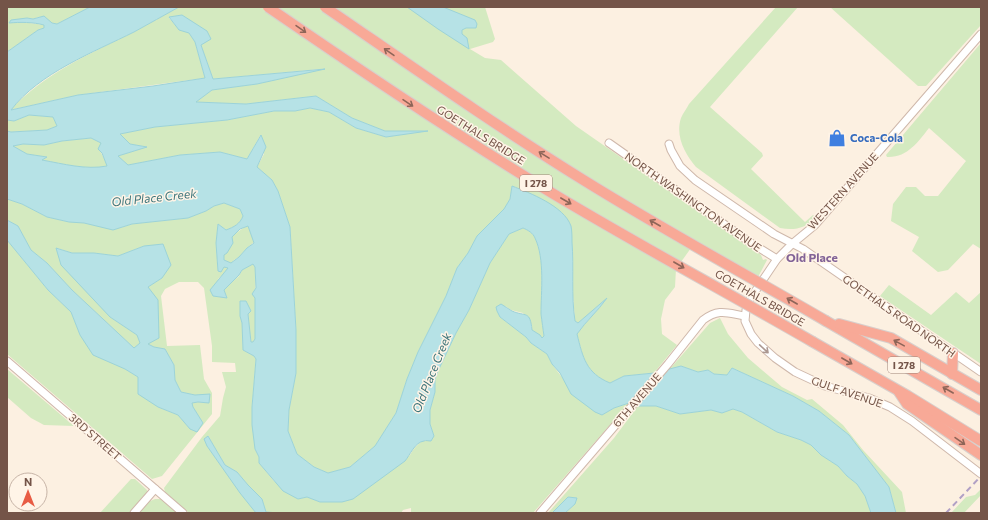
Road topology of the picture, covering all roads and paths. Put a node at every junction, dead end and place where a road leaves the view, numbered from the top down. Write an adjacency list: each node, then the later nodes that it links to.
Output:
1 (268, 7): 15 (highway, GOETHALS BRIDGE / I 278, one-way to 15, bridge)
2 (325, 7): 9 (highway, GOETHALS BRIDGE / I 278, one-way to 2, bridge)
3 (981, 34): 6 (street, WESTERN AVENUE)
4 (609, 143): 7 (street, NORTH WASHINGTON AVENUE)
5 (670, 144): 6 (street, GOETHALS ROAD NORTH)
6 (792, 244): 7 (street, WESTERN AVENUE); 10 (street, GOETHALS ROAD NORTH)
7 (777, 260): 8 (street, WESTERN AVENUE)
8 (745, 316): 19 (street, GULF AVENUE, one-way to 19); 23 (street, 6TH AVENUE)
9 (826, 320): 13 (highway, one-way to 9); 16 (highway, I 278, one-way to 9)
10 (952, 353): 12 (street, GOETHALS ROAD NORTH); 13 (highway)
11 (7, 361): 20 (street, 3RD STREET)
12 (981, 372)
13 (952, 374): 14 (highway)
14 (981, 390)
15 (898, 391): 17 (highway, I 278); 18 (highway, one-way to 18)
16 (981, 410)
17 (981, 441)
18 (981, 455)
19 (981, 474)
20 (155, 489): 21 (street); 22 (street, 3RD STREET)
21 (134, 513)
22 (183, 513)
23 (540, 513)

